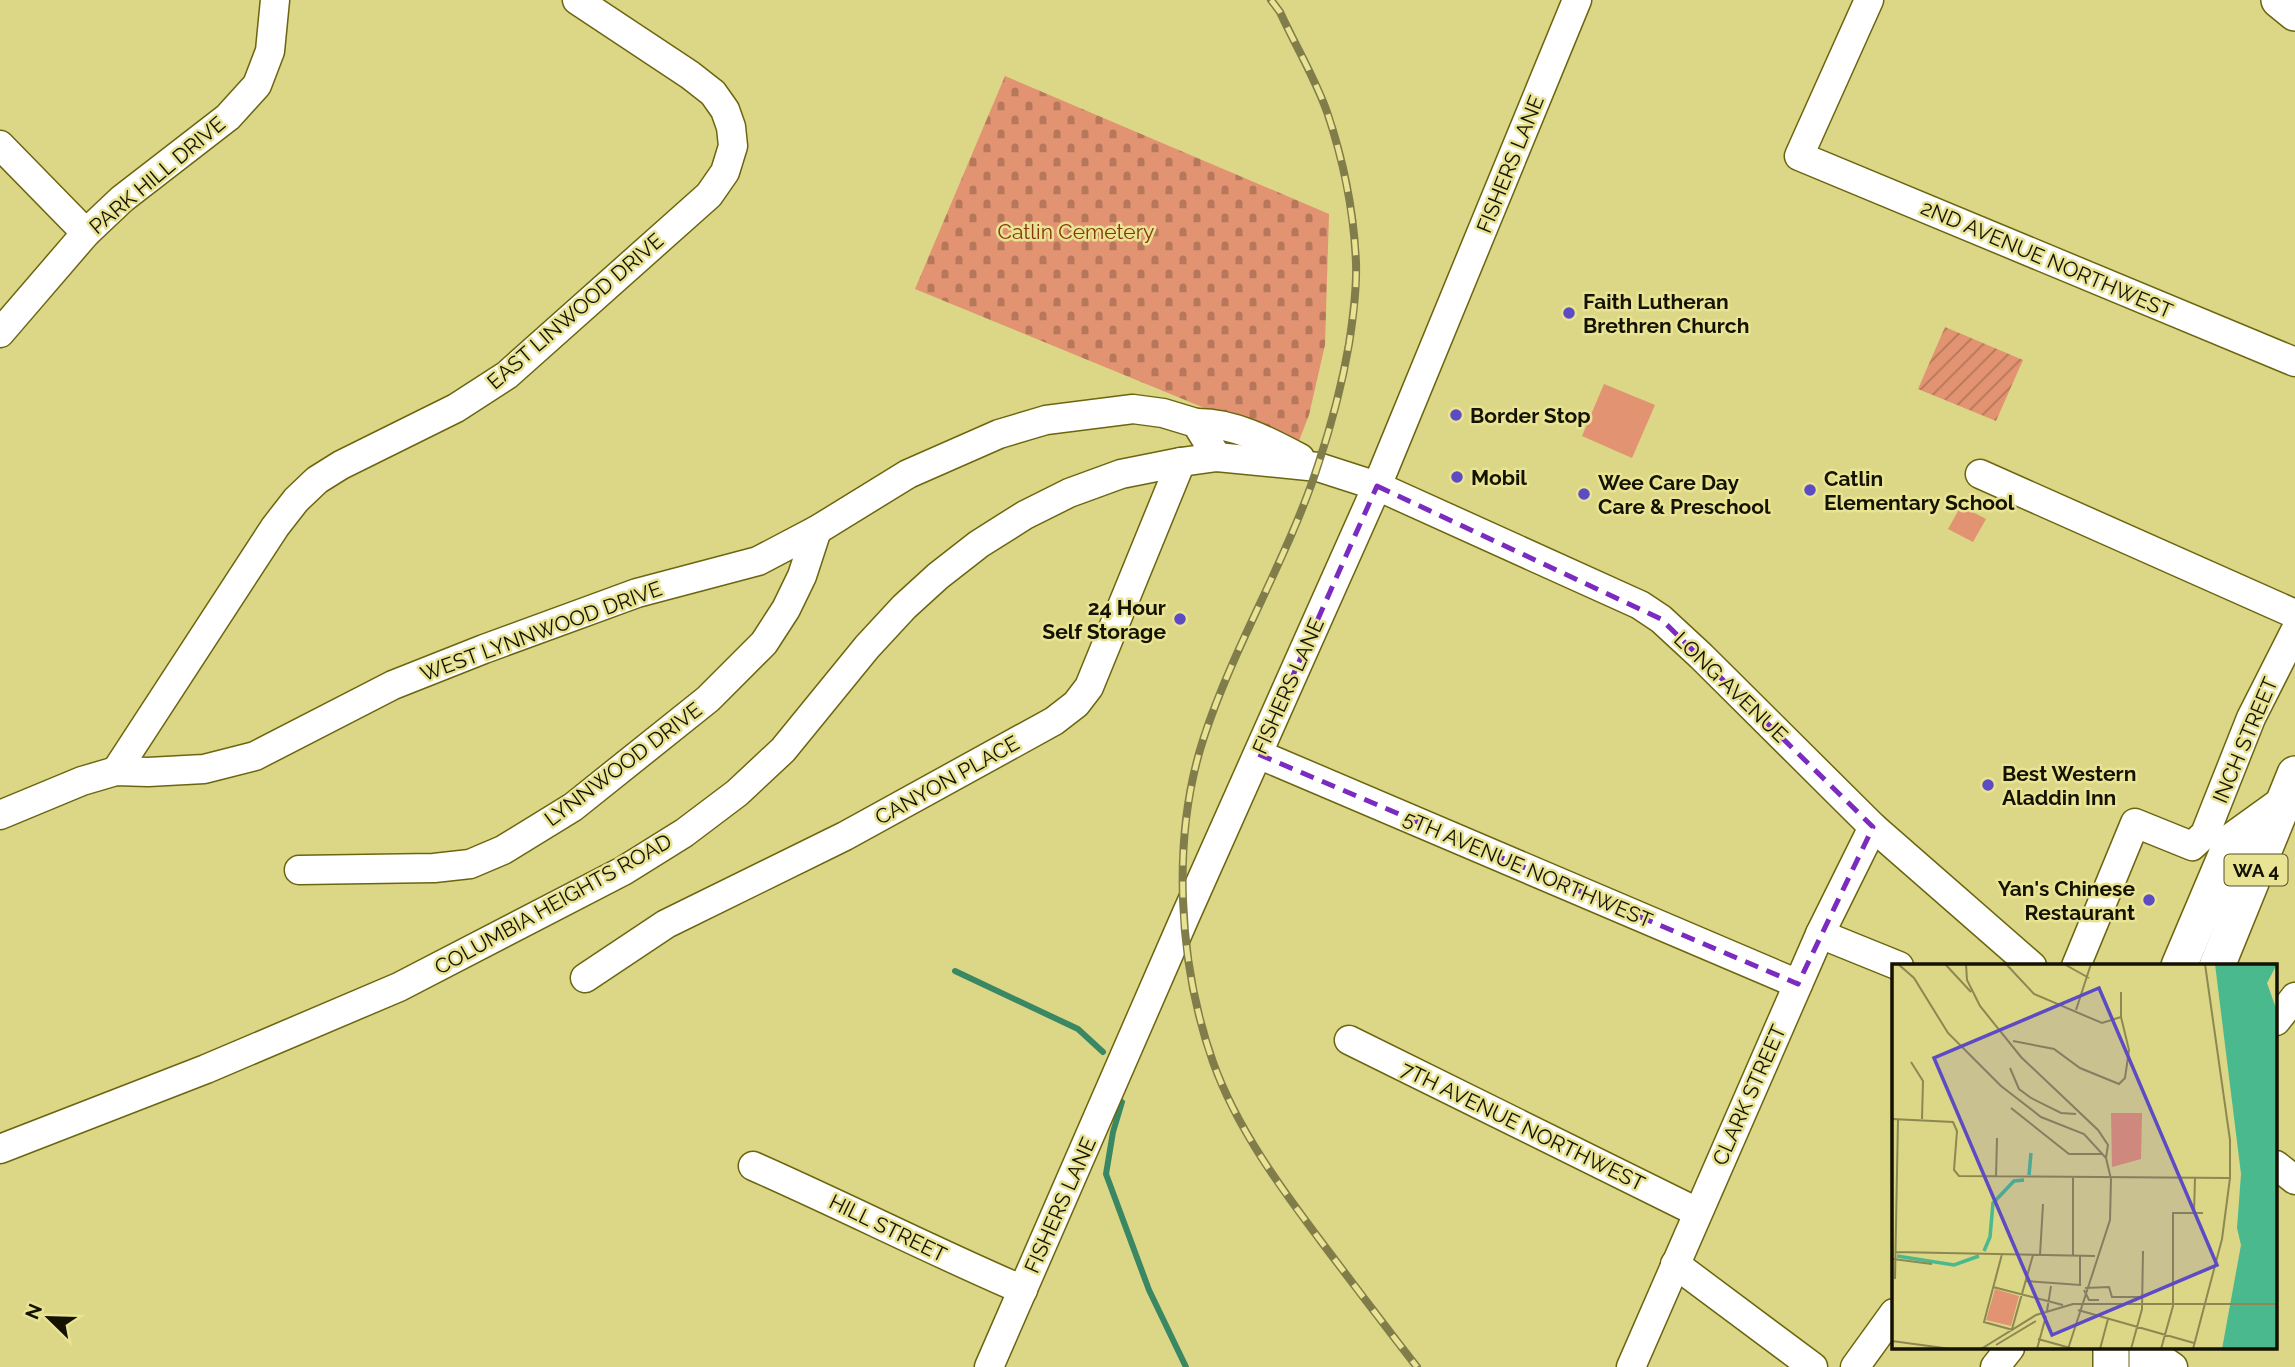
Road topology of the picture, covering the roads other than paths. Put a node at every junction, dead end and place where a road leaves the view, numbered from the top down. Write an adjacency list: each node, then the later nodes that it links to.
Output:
1 (275, 0): 8 (street, PARK HILL DRIVE)
2 (577, 0): 21 (street, EAST LINWOOD DRIVE)
3 (1577, 0): 16 (street, FISHERS LANE)
4 (2279, 0): 6 (main road)
5 (1862, 3): 10 (street, 2ND AVENUE NORTHWEST)
6 (2295, 13)
7 (0, 145): 8 (street)
8 (86, 233): 9 (street, PARK HILL DRIVE)
9 (0, 333)
10 (2295, 362)
11 (1196, 423): 12 (street); 14 (street, WEST LYNNWOOD DRIVE); 17 (street, WEST LYNNWOOD DRIVE)
12 (1217, 457): 13 (street, COLUMBIA HEIGHTS ROAD); 14 (street, COLUMBIA HEIGHTS ROAD)
13 (1181, 461): 32 (street, CANYON PLACE); 37 (street, COLUMBIA HEIGHTS ROAD)
14 (1318, 467): 16 (street, COLUMBIA HEIGHTS ROAD)
15 (1980, 474): 18 (street)
16 (1377, 486): 20 (street, FISHERS LANE); 24 (street, LONG AVENUE)
17 (817, 530): 21 (street, WEST LYNNWOOD DRIVE); 25 (street, LYNNWOOD DRIVE)
18 (2295, 614)
19 (2295, 631): 29 (street, INCH STREET)
20 (1258, 754): 33 (street, 5TH AVENUE NORTHWEST); 43 (street, FISHERS LANE)
21 (116, 771): 23 (street, WEST LYNNWOOD DRIVE)
22 (2288, 789): 30 (main road); 31 (main road, WA 4)
23 (0, 815)
24 (1872, 827): 26 (street, CLARK STREET); 28 (street, LONG AVENUE)
25 (299, 870)
26 (1820, 934): 27 (street); 33 (street, CLARK STREET)
27 (1894, 964)
28 (2030, 964)
29 (2077, 964)
30 (2180, 964)
31 (2218, 964)
32 (584, 978)
33 (1798, 984): 41 (street, CLARK STREET)
34 (2295, 997): 35 (street)
35 (2278, 1018)
36 (1349, 1040): 41 (street, 7TH AVENUE NORTHWEST)
37 (0, 1149)
38 (753, 1166): 43 (street, HILL STREET)
39 (2278, 1167): 40 (street)
40 (2295, 1180)
41 (1697, 1212): 42 (street, CLARK STREET)
42 (1675, 1264): 47 (street, CLARK STREET); 48 (street)
43 (1023, 1290): 46 (street, FISHERS LANE)
44 (1892, 1316): 49 (street)
45 (2008, 1350): 50 (street)
46 (989, 1367)
47 (1631, 1367)
48 (1813, 1367)
49 (1855, 1367)
50 (1995, 1367)

